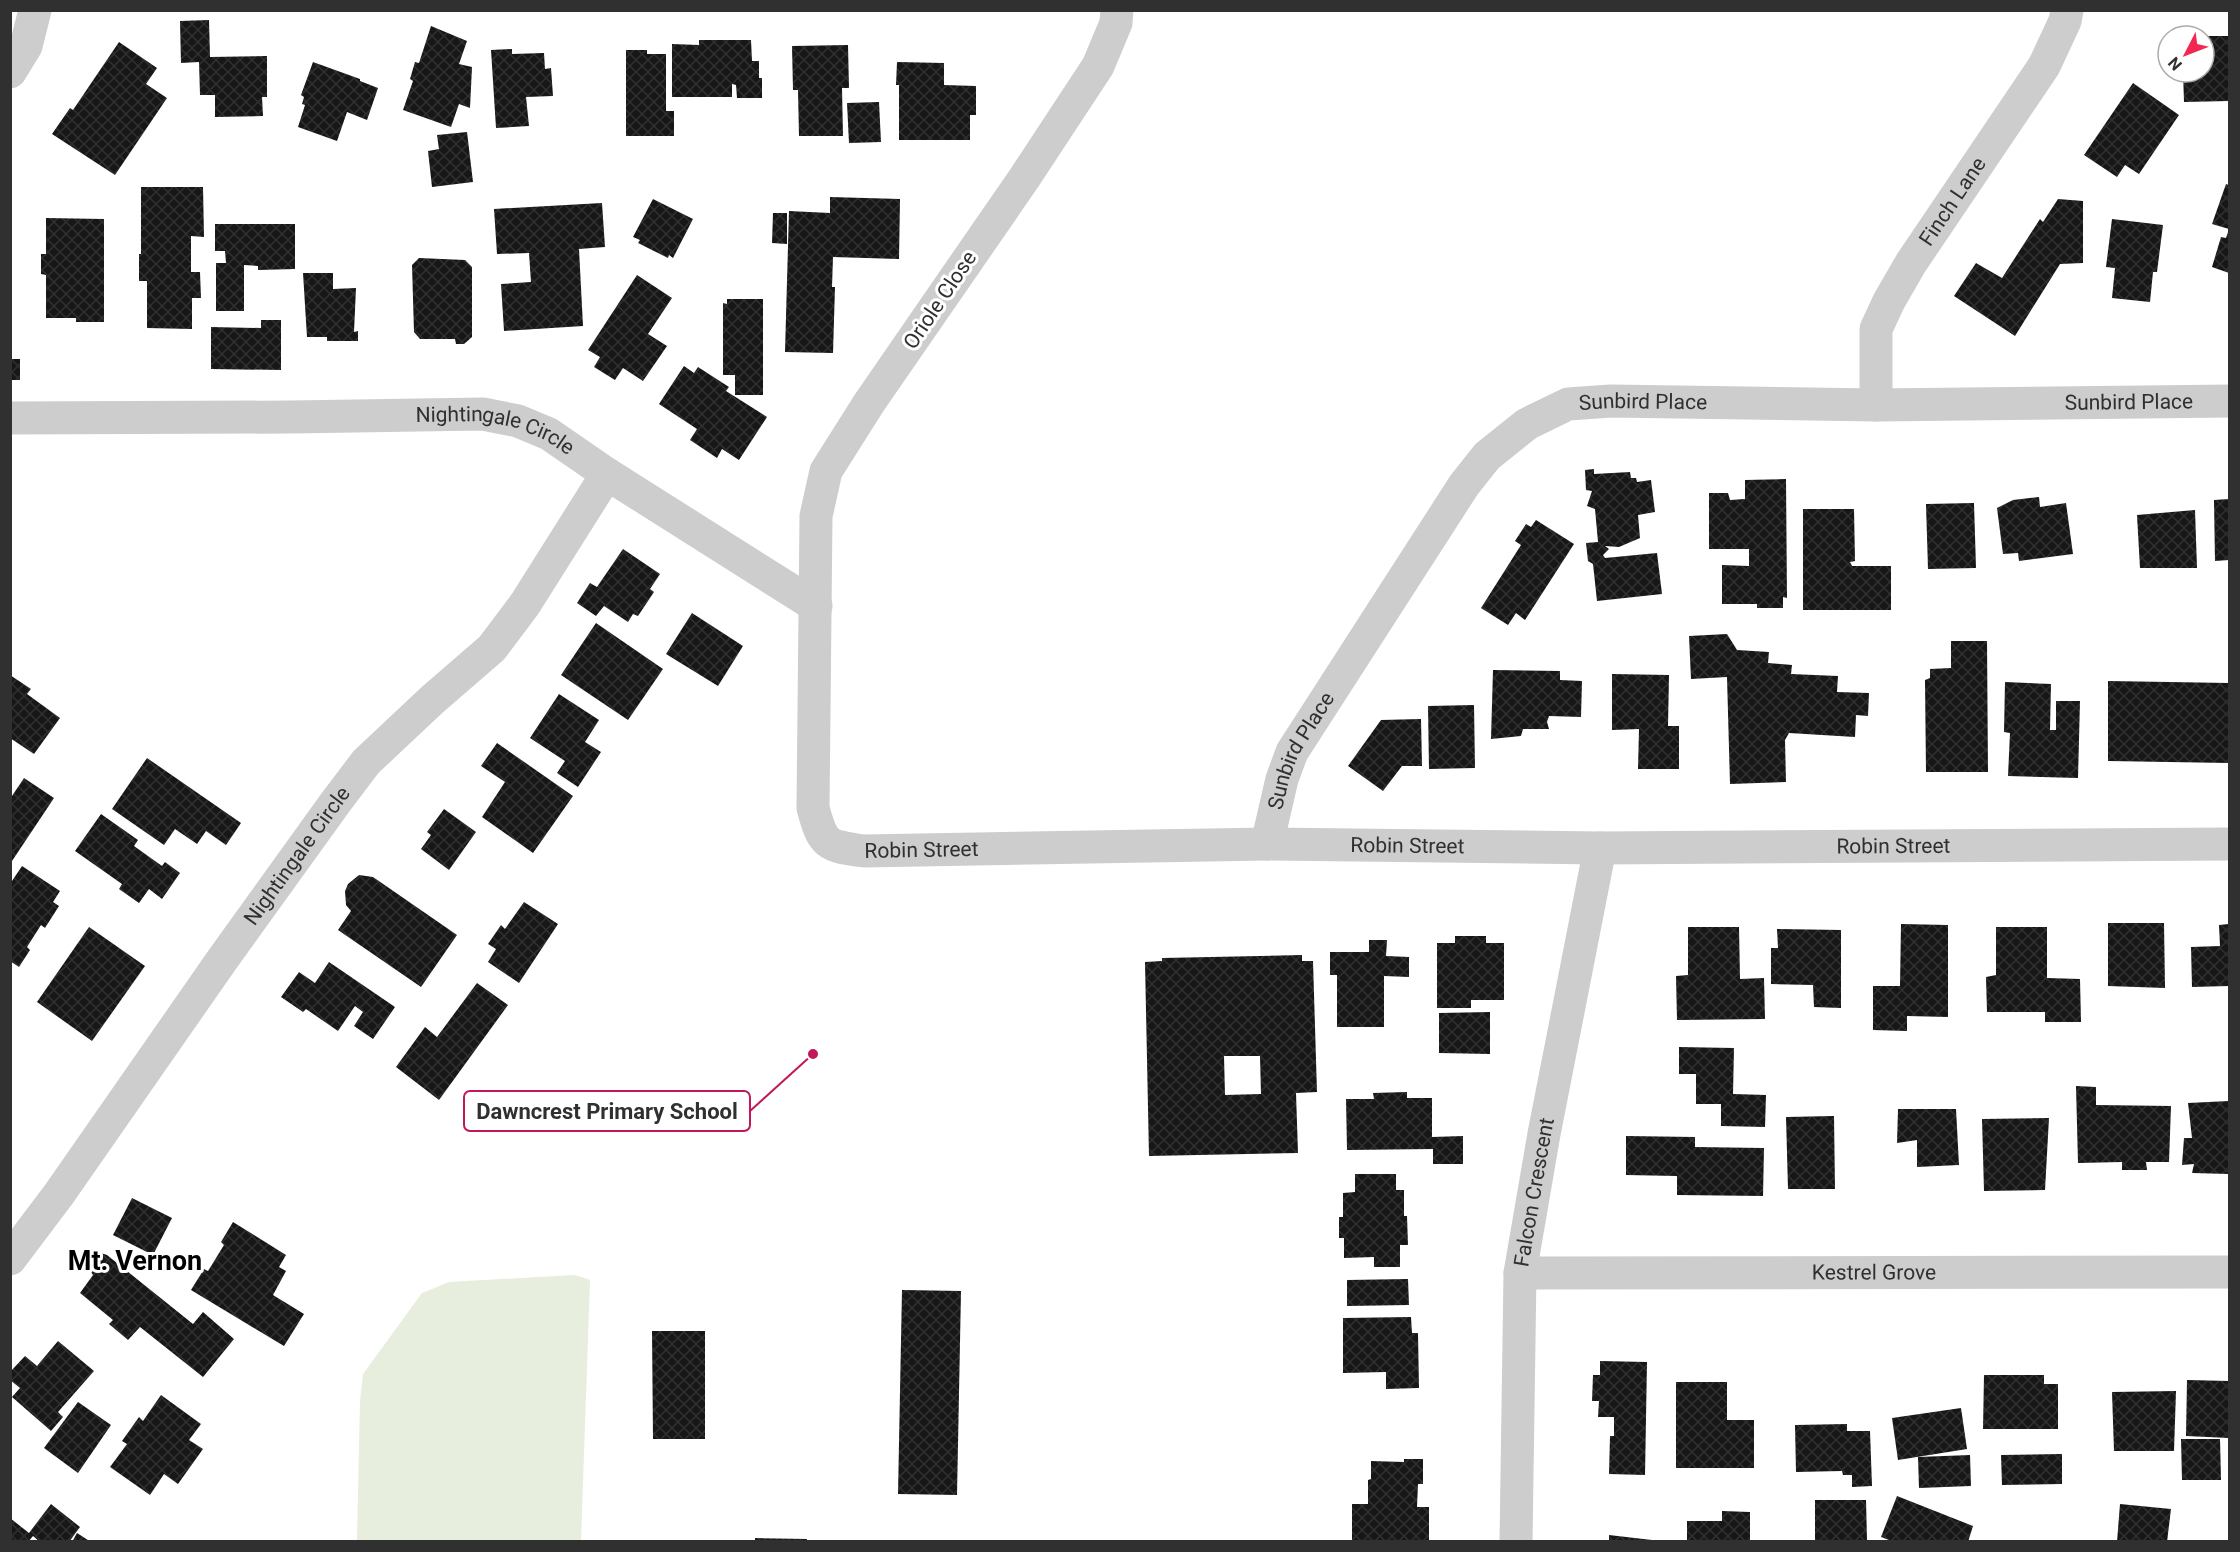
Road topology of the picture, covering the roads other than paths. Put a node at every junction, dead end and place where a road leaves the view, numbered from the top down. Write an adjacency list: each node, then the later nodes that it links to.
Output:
1 (36, 10): 4 (street)
2 (1117, 10): 9 (street, Oriole Close)
3 (2067, 10): 6 (street, Finch Lane)
4 (10, 72)
5 (2229, 401): 6 (street, Sunbird Place)
6 (1876, 405): 10 (street, Sunbird Place)
7 (10, 418): 8 (street, Nightingale Circle)
8 (607, 474): 9 (street, Nightingale Circle); 13 (street, Nightingale Circle)
9 (816, 606): 10 (street, Robin Street)
10 (1267, 844): 12 (street, Robin Street)
11 (2229, 844): 12 (street, Robin Street)
12 (1600, 848): 15 (street, Falcon Crescent)
13 (10, 1259)
14 (2229, 1272): 15 (street, Kestrel Grove)
15 (1520, 1273): 16 (street, Falcon Crescent)
16 (1516, 1542)

